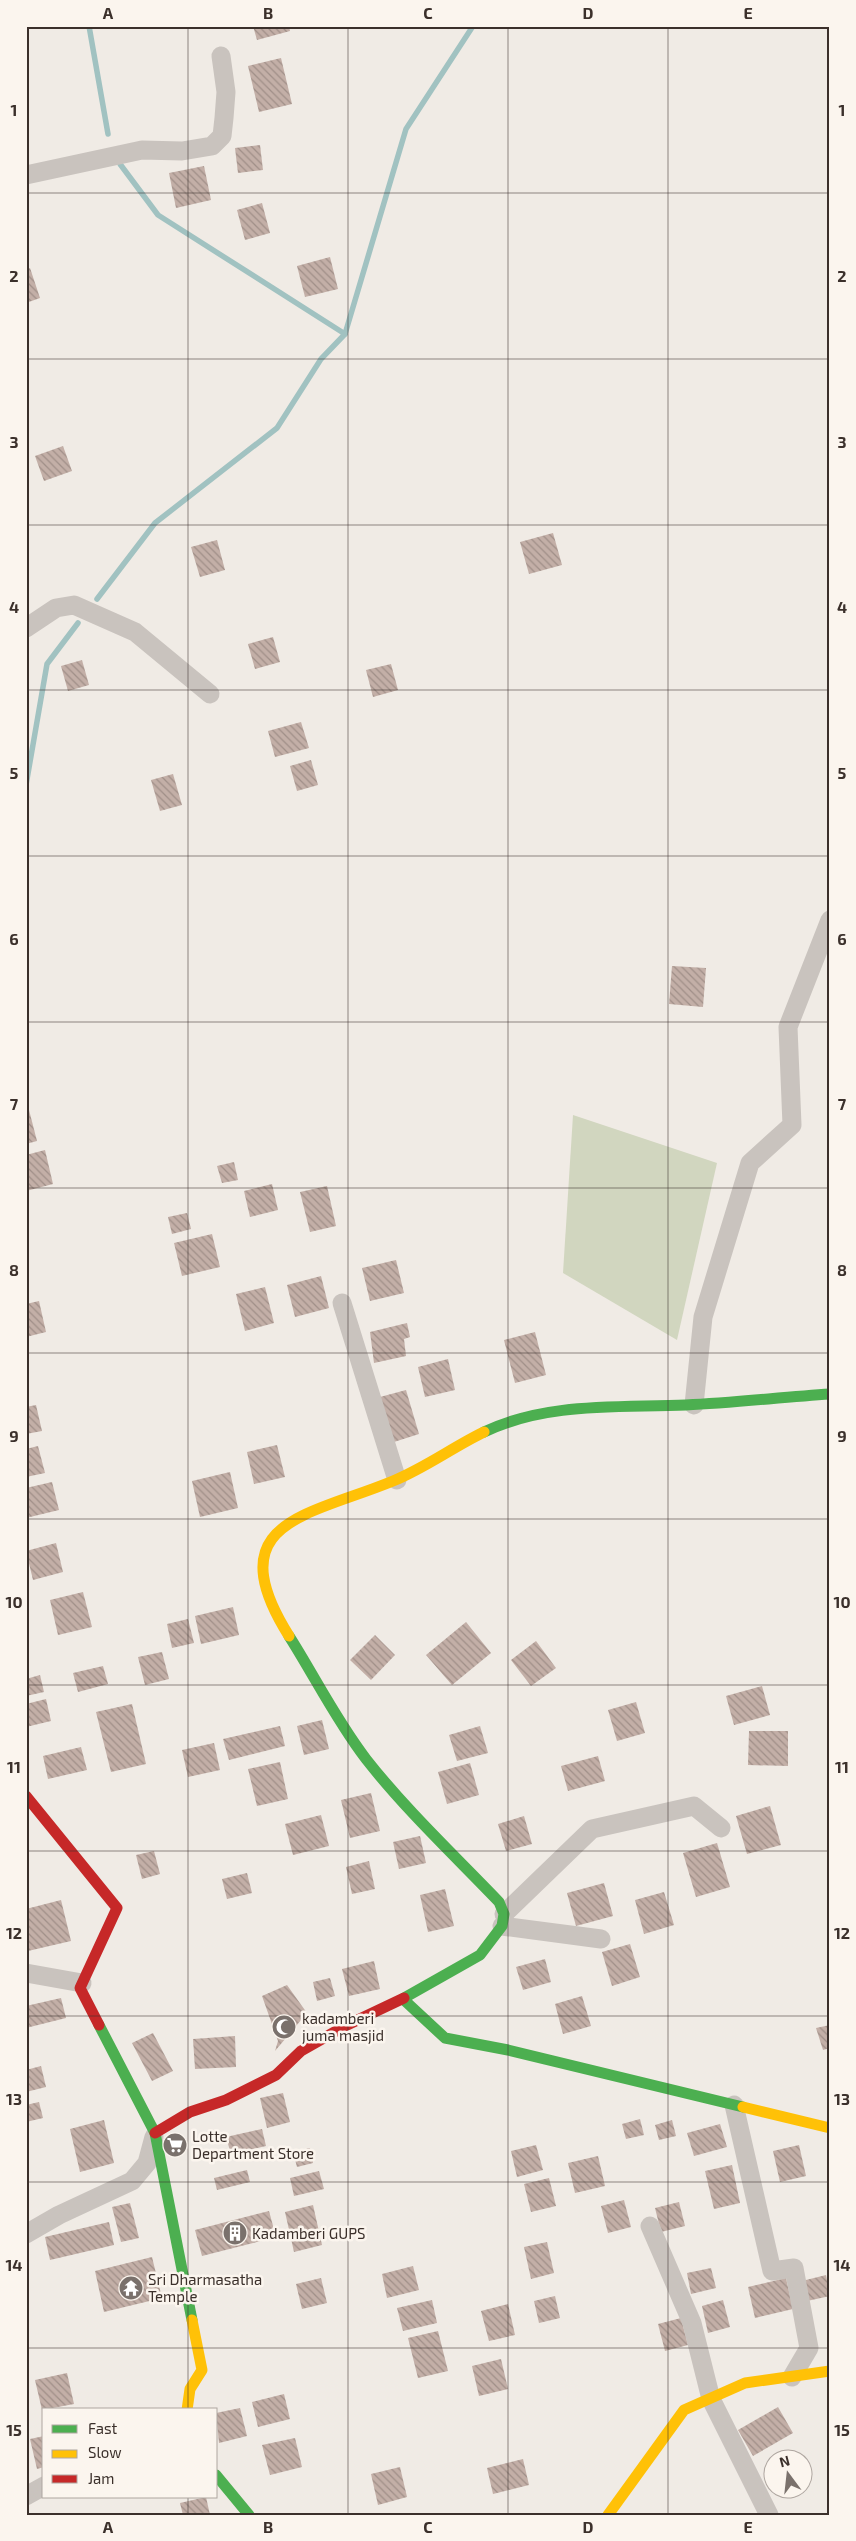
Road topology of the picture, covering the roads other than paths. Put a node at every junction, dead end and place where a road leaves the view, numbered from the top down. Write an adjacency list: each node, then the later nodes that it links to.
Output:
1 (221, 56): 2 (street)
2 (26, 175)
3 (26, 628): 4 (street)
4 (210, 694)
5 (830, 920): 8 (street)
6 (342, 1303): 9 (street)
7 (830, 1394): 8 (street)
8 (694, 1405): 9 (street)
9 (397, 1480): 12 (street)
10 (27, 1798): 15 (street)
11 (721, 1828): 12 (street)
12 (503, 1920): 13 (street); 16 (street)
13 (602, 1939)
14 (26, 1973): 15 (street)
15 (82, 1983): 19 (street)
16 (403, 1999): 17 (street); 19 (street)
17 (734, 2105): 18 (street); 23 (street)
18 (830, 2128)
19 (155, 2133): 21 (street); 25 (street)
20 (650, 2226): 24 (street)
21 (26, 2234)
22 (830, 2371): 23 (street)
23 (792, 2376): 24 (street)
24 (711, 2399): 30 (street); 31 (street)
25 (187, 2408)
26 (218, 2478): 29 (street)
27 (42, 2487): 28 (street)
28 (26, 2496)
29 (249, 2515)
30 (608, 2515)
31 (769, 2515)

